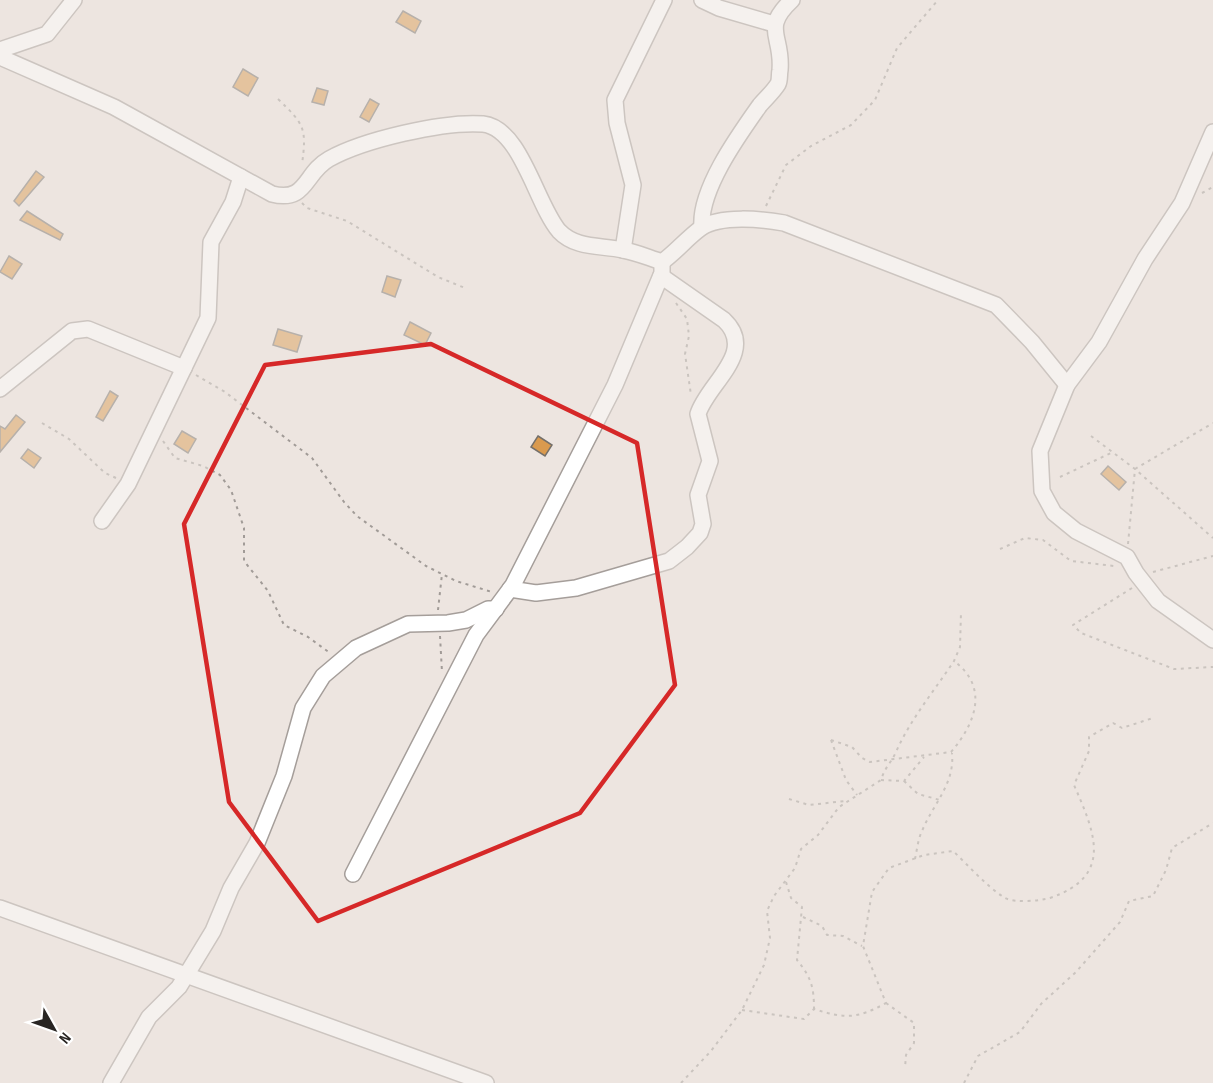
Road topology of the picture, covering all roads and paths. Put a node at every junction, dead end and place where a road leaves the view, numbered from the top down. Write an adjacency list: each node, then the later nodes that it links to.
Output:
1 (74, 0): 7 (street)
2 (664, 0): 16 (street)
3 (702, 0): 6 (street)
4 (792, 0): 6 (street)
5 (938, 0): 14 (path)
6 (774, 24): 15 (street)
7 (0, 50)
8 (0, 57): 12 (street)
9 (278, 99): 11 (path)
10 (1213, 132): 20 (street)
11 (302, 165)
12 (241, 177): 13 (street); 19 (street)
13 (293, 196): 16 (street); 18 (path)
14 (759, 219): 15 (street); 20 (street)
15 (702, 228): 17 (street)
16 (623, 250): 17 (street)
17 (665, 274): 22 (path); 22 (street); 37 (street)
18 (465, 288)
19 (184, 368): 21 (street); 25 (street); 37 (path)
20 (1067, 385): 35 (street)
21 (0, 389)
22 (698, 414): 37 (street)
23 (42, 423): 30 (path)
24 (1213, 423): 28 (path)
25 (155, 427): 30 (street); 41 (path)
26 (1091, 436): 27 (path)
27 (1113, 452): 28 (path); 29 (path)
28 (1135, 469): 32 (path); 35 (path)
29 (1060, 477)
30 (128, 484): 31 (street)
31 (102, 521)
32 (1213, 538)
33 (1000, 549): 35 (path)
34 (1213, 556): 36 (path)
35 (1127, 557): 36 (street)
36 (1143, 582): 40 (street); 43 (path)
37 (508, 592): 38 (street)
38 (496, 609): 41 (street); 56 (street)
39 (961, 612): 42 (path)
40 (1213, 640)
41 (339, 661): 61 (street)
42 (954, 661): 45 (path); 47 (path)
43 (1213, 667)
44 (1153, 718): 55 (path)
45 (951, 752): 46 (path); 52 (path)
46 (924, 757): 47 (path); 49 (path)
47 (890, 759): 48 (path); 50 (path)
48 (881, 780): 49 (path); 50 (path)
49 (904, 781): 52 (path)
50 (857, 795): 53 (path)
51 (789, 799): 53 (path)
52 (940, 800): 55 (path)
53 (848, 801): 57 (path)
54 (1213, 823): 69 (path)
55 (915, 859): 60 (path)
56 (353, 874)
57 (785, 881): 59 (path); 64 (path)
58 (0, 908): 61 (street)
59 (803, 917): 60 (path); 63 (path)
60 (863, 946): 62 (path)
61 (187, 975): 66 (street); 67 (street)
62 (886, 1003): 63 (path); 65 (path)
63 (814, 1009): 64 (path)
64 (742, 1010): 68 (path)
65 (905, 1068)
66 (111, 1083)
67 (486, 1083)
68 (681, 1083)
69 (964, 1083)

